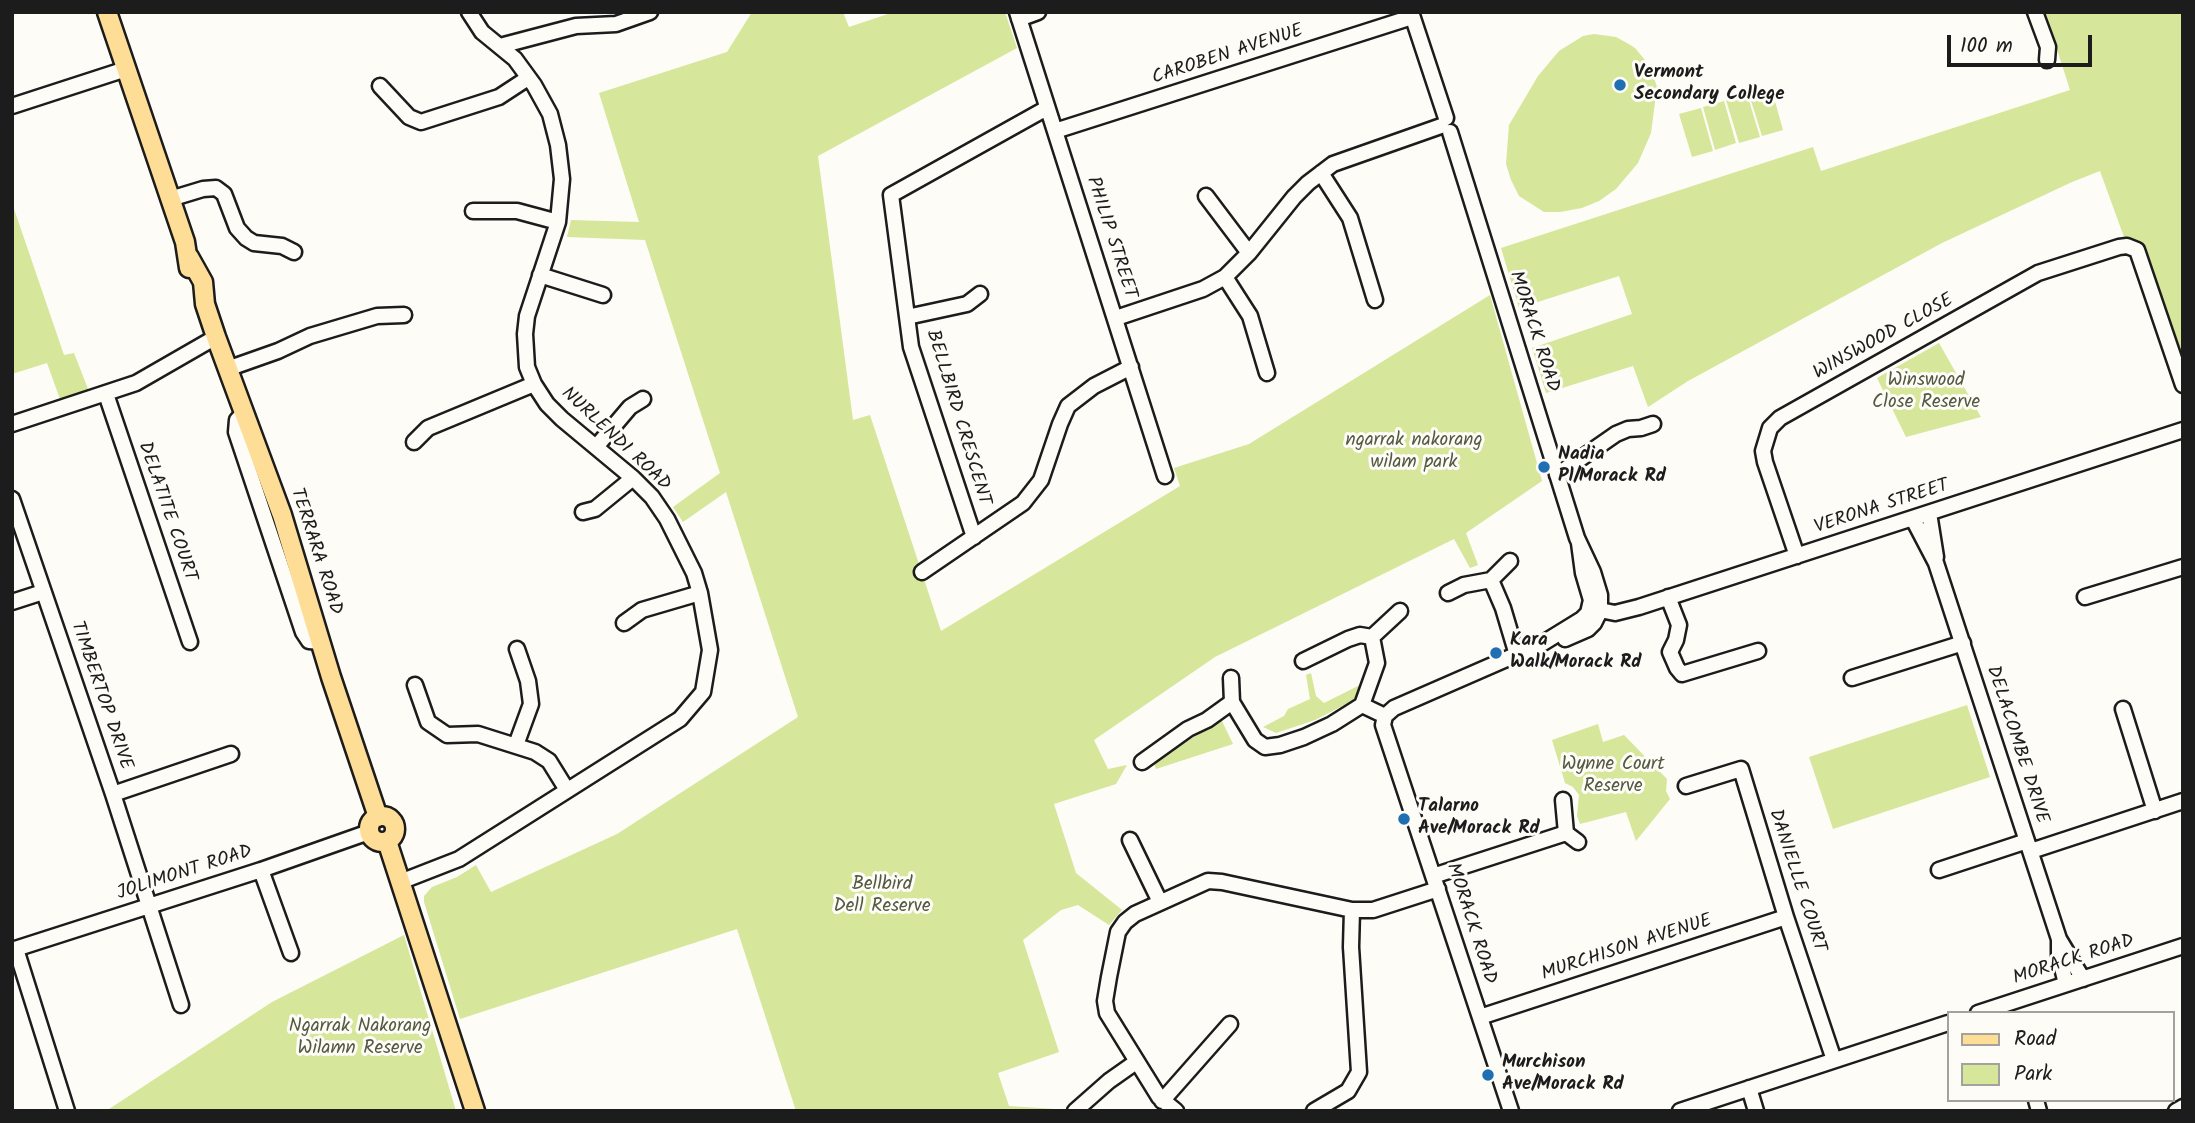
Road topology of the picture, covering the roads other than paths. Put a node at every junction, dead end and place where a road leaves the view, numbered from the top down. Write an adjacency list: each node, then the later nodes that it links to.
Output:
1 (107, 12): 11 (main road, TERRARA ROAD)
2 (469, 12): 9 (street, NURLENDI ROAD)
3 (650, 12): 8 (street)
4 (1038, 12): 6 (street)
5 (2035, 12): 10 (street)
6 (1018, 15): 15 (street, PHILIP STREET)
7 (1411, 15): 16 (street, MORACK ROAD); 17 (street, CAROBEN AVENUE)
8 (540, 34): 9 (street); 12 (street)
9 (500, 46): 12 (street, NURLENDI ROAD)
10 (2047, 60)
11 (126, 69): 14 (street); 20 (main road, TERRARA ROAD)
12 (526, 75): 13 (street); 22 (street, NURLENDI ROAD)
13 (380, 86)
14 (12, 106)
15 (1047, 108): 17 (street, PHILIP STREET); 31 (street, BELLBIRD CRESCENT)
16 (1446, 126): 18 (street); 46 (street, MORACK ROAD)
17 (1055, 131): 32 (street, PHILIP STREET)
18 (1321, 173): 24 (street); 29 (street)
19 (1206, 196): 24 (street)
20 (170, 199): 23 (street); 33 (main road, TERRARA ROAD)
21 (473, 211): 22 (street)
22 (558, 222): 25 (street, NURLENDI ROAD)
23 (294, 252)
24 (1249, 253): 26 (street)
25 (540, 275): 28 (street); 37 (street, NURLENDI ROAD)
26 (1225, 277): 32 (street); 36 (street)
27 (980, 294): 31 (street)
28 (603, 295)
29 (1375, 300)
30 (404, 315): 35 (street)
31 (907, 317): 53 (street, BELLBIRD CRESCENT)
32 (1116, 318): 34 (street, PHILIP STREET)
33 (216, 337): 35 (main road, TERRARA ROAD); 39 (street)
34 (1130, 367): 47 (street, PHILIP STREET); 53 (street)
35 (227, 369): 92 (main road, TERRARA ROAD)
36 (1267, 373)
37 (534, 384): 44 (street); 45 (street, NURLENDI ROAD)
38 (2183, 385): 54 (street, WINSWOOD CLOSE)
39 (106, 394): 41 (street); 70 (street, DELATITE COURT)
40 (643, 399): 45 (street)
41 (12, 424)
42 (1653, 424): 46 (street)
43 (2183, 430): 51 (street, VERONA STREET)
44 (414, 442)
45 (596, 447): 48 (street, NURLENDI ROAD)
46 (1557, 475): 66 (street, MORACK ROAD)
47 (1165, 476)
48 (633, 478): 50 (street); 61 (street, NURLENDI ROAD)
49 (12, 499): 60 (street, TIMBERTOP DRIVE)
50 (583, 512)
51 (1929, 513): 52 (street, VERONA STREET); 56 (street, DELACOMBE DRIVE)
52 (1913, 519): 54 (street, VERONA STREET); 56 (street, DELACOMBE DRIVE)
53 (974, 537): 58 (street)
54 (1797, 556): 63 (street, VERONA STREET)
55 (1510, 561): 59 (street)
56 (1937, 563): 71 (street, DELACOMBE DRIVE)
57 (2183, 567): 64 (street)
58 (922, 572)
59 (1490, 580): 62 (street); 74 (street)
60 (43, 592): 65 (street); 88 (street, TIMBERTOP DRIVE)
61 (700, 593): 68 (street); 87 (street, NURLENDI ROAD)
62 (1448, 593)
63 (1668, 597): 66 (street, VERONA STREET); 73 (street)
64 (2085, 597)
65 (12, 602)
66 (1595, 609): 74 (street)
67 (1400, 611): 69 (street)
68 (624, 623)
69 (1372, 637): 75 (street); 80 (street)
70 (190, 642)
71 (1963, 643): 77 (street); 94 (street, DELACOMBE DRIVE)
72 (517, 649): 83 (street)
73 (1758, 651)
74 (1517, 655): 82 (street)
75 (1303, 661)
76 (1231, 678): 79 (street)
77 (1852, 678)
78 (415, 685): 83 (street)
79 (1232, 702): 80 (street); 85 (street)
80 (1362, 705): 82 (street)
81 (2123, 709): 91 (street)
82 (1385, 716): 98 (street, MORACK ROAD)
83 (516, 745): 87 (street)
84 (231, 754): 88 (street)
85 (1142, 762)
86 (1686, 786): 102 (street, DANIELLE COURT)
87 (567, 790): 97 (street, NURLENDI ROAD)
88 (113, 793): 100 (street, TIMBERTOP DRIVE)
89 (1563, 800): 98 (street)
90 (2183, 801): 91 (street)
91 (2155, 811): 94 (street)
92 (373, 824): 95 (street, JOLIMONT ROAD); 97 (main road, TERRARA ROAD)
93 (1130, 840): 99 (street)
94 (2029, 846): 96 (street); 103 (street, DELACOMBE DRIVE)
95 (261, 870): 100 (street, JOLIMONT ROAD); 106 (street)
96 (1939, 870)
97 (400, 882): 120 (main road)
98 (1436, 883): 101 (street); 111 (street, MORACK ROAD)
99 (1160, 902): 101 (street); 115 (street)
100 (149, 906): 105 (street, JOLIMONT ROAD); 109 (street, TIMBERTOP DRIVE)
101 (1352, 910): 123 (street)
102 (1786, 917): 111 (street, MURCHISON AVENUE); 114 (street, DANIELLE COURT)
103 (2059, 939): 107 (street, DELACOMBE DRIVE); 108 (street, DELACOMBE DRIVE)
104 (2183, 946): 107 (street, MORACK ROAD)
105 (14, 950): 119 (street)
106 (291, 953)
107 (2082, 979): 108 (street, MORACK ROAD)
108 (2067, 984): 110 (street, MORACK ROAD)
109 (181, 1005)
110 (2005, 1009)
111 (1480, 1017): 124 (street, MORACK ROAD)
112 (1230, 1024): 117 (street)
113 (1946, 1024): 114 (street)
114 (1834, 1060): 116 (street)
115 (1136, 1062): 117 (street); 121 (street)
116 (1749, 1088): 125 (street); 126 (street)
117 (1162, 1101): 122 (street)
118 (2183, 1107): 127 (street)
119 (67, 1111)
120 (475, 1111)
121 (1075, 1111)
122 (1176, 1111)
123 (1314, 1111)
124 (1511, 1111)
125 (1680, 1111)
126 (1756, 1111)
127 (2176, 1111)

